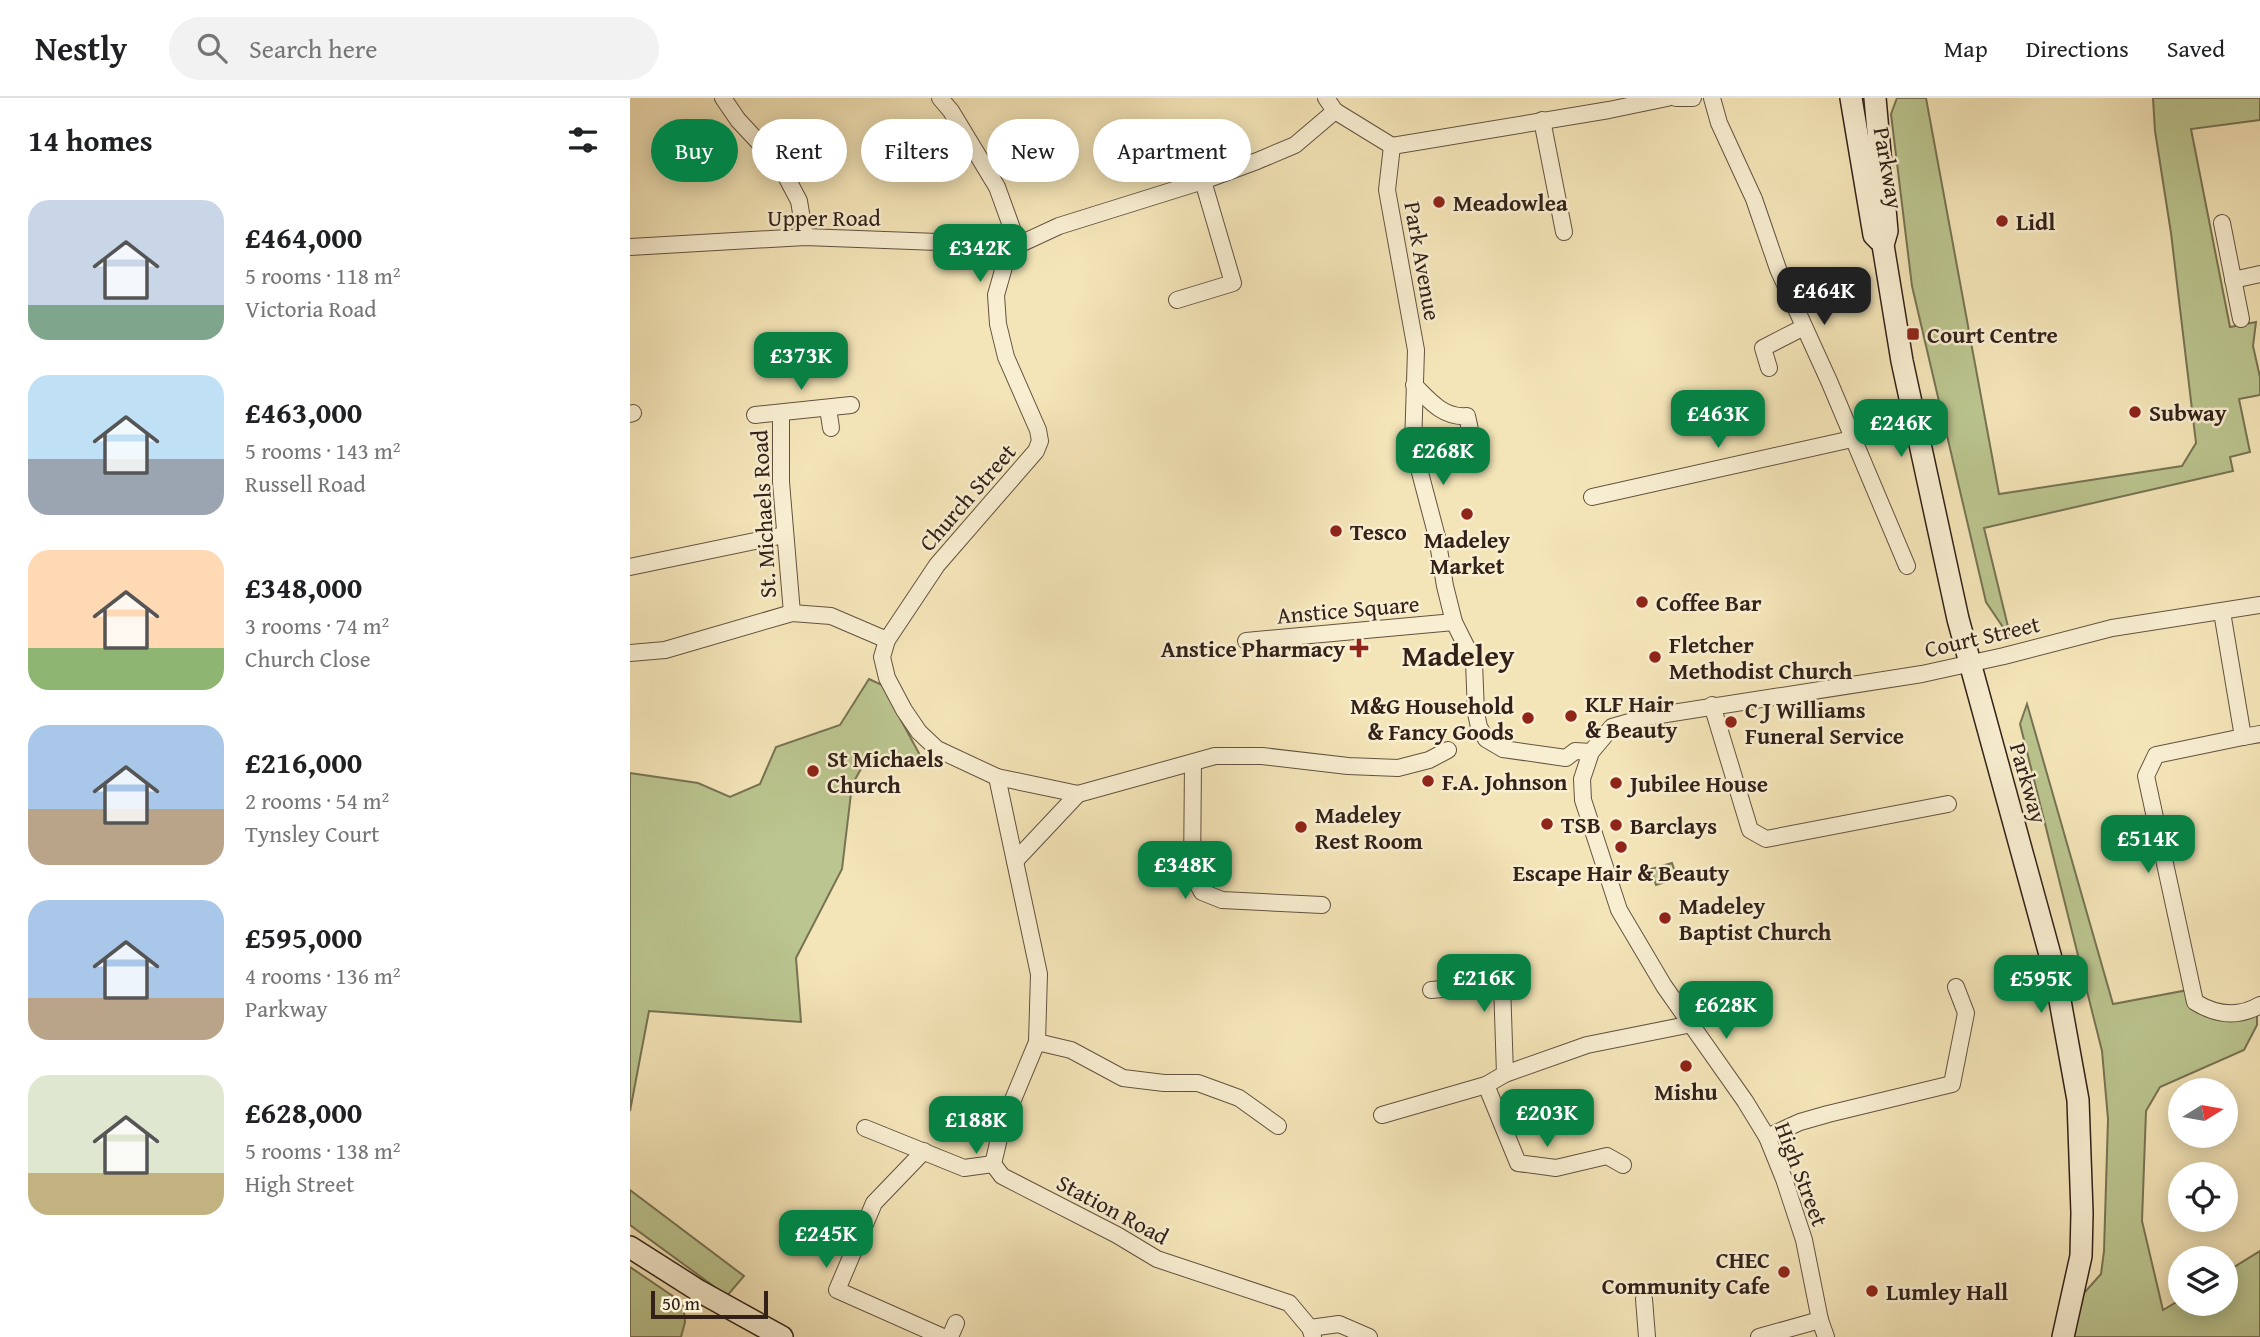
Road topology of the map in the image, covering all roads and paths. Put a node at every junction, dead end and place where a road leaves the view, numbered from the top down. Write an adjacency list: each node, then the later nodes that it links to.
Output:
1 (723, 98): 17 (street)
2 (940, 98): 18 (street)
3 (1667, 98): 10 (street)
4 (1676, 98): 5 (street)
5 (1693, 98)
6 (1712, 98): 25 (street)
7 (1851, 98): 19 (street, Parkway)
8 (1875, 98): 19 (street, Parkway)
9 (1331, 104): 11 (street); 12 (street)
10 (1542, 120): 11 (street); 16 (street)
11 (1392, 146): 27 (street, Park Avenue)
12 (1251, 162)
13 (1200, 182): 18 (street)
14 (1203, 182): 23 (street)
15 (2222, 223): 22 (street)
16 (1564, 232)
17 (805, 237): 18 (street, Upper Road); 20 (street, Upper Road)
18 (1018, 245): 43 (street, Church Street)
19 (1883, 245): 46 (street, Parkway)
20 (630, 247)
21 (2260, 274): 22 (street)
22 (2233, 280): 24 (street)
23 (1177, 300)
24 (2241, 318)
25 (1804, 327): 26 (street); 33 (street)
26 (1769, 368)
27 (1413, 385): 34 (street); 42 (street)
28 (850, 405): 29 (street, St. Michaels Road)
29 (828, 408): 30 (street, St. Michaels Road); 32 (street)
30 (780, 413): 31 (street, St. Michaels Road); 36 (street, St. Michaels Road)
31 (755, 415)
32 (831, 428)
33 (1852, 439): 35 (street); 37 (street)
34 (1437, 445)
35 (1592, 497)
36 (784, 535): 38 (street); 41 (street, St. Michaels Road)
37 (1907, 566)
38 (630, 567)
39 (2260, 605): 40 (street, Court Street)
40 (2222, 612): 46 (street, Court Street); 49 (street)
41 (792, 613): 43 (street); 45 (street)
42 (1454, 622): 44 (street, Anstice Square); 52 (street)
43 (887, 640): 54 (street)
44 (1246, 640)
45 (630, 653)
46 (1969, 663): 47 (street, Court Street); 84 (street, Parkway)
47 (1712, 705): 51 (street, Court Street); 57 (street)
48 (2260, 734): 49 (street)
49 (2243, 737): 62 (street)
50 (1448, 750): 53 (street)
51 (1591, 752): 52 (street); 55 (street, High Street)
52 (1566, 758): 55 (street)
53 (1193, 763): 56 (street); 59 (street)
54 (996, 777): 56 (street); 58 (street)
55 (1583, 777): 63 (street, High Street)
56 (1078, 794): 58 (street)
57 (1948, 804)
58 (1015, 861): 64 (street)
59 (1322, 905)
60 (1956, 987): 70 (street)
61 (1431, 990): 65 (street)
62 (2260, 1005)
63 (1692, 1024): 65 (street); 70 (street, High Street)
64 (1037, 1042): 68 (street); 72 (street)
65 (1505, 1074): 66 (street)
66 (1486, 1085): 67 (street); 73 (street)
67 (1382, 1115)
68 (1278, 1126)
69 (865, 1128): 71 (street)
70 (1767, 1138): 76 (street, High Street)
71 (923, 1151): 72 (street); 79 (street)
72 (993, 1164): 77 (street, Station Road)
73 (1623, 1166)
74 (630, 1247): 78 (street)
75 (1644, 1299): 81 (street)
76 (1820, 1321): 82 (street); 83 (street, High Street)
77 (1311, 1333): 80 (street, Station Road)
78 (782, 1337)
79 (943, 1337)
80 (1369, 1337)
81 (1647, 1337)
82 (1759, 1337)
83 (1826, 1337)
84 (2063, 1337)

